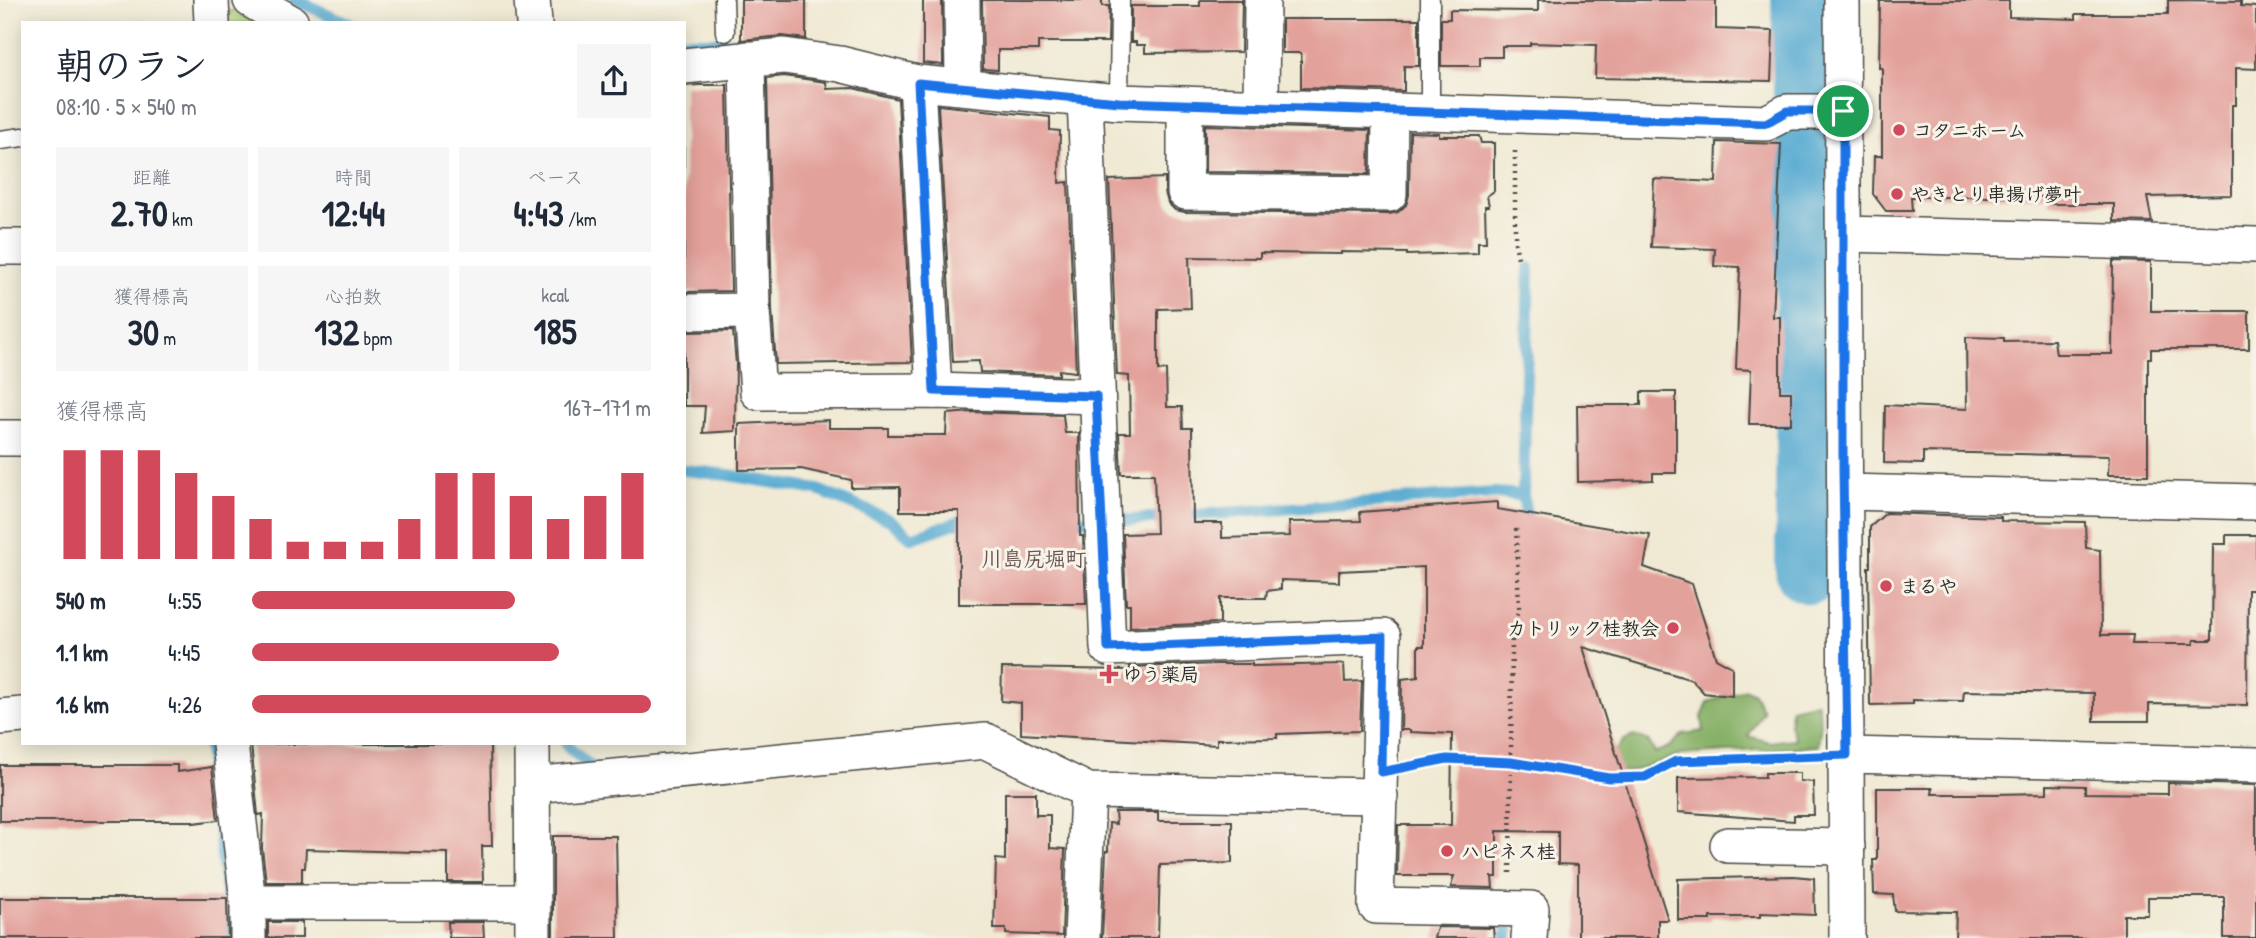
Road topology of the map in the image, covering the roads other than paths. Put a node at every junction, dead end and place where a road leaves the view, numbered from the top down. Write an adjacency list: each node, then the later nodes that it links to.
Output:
1 (211, 0): 9 (street)
2 (251, 0): 10 (street)
3 (532, 0): 11 (street)
4 (962, 0): 15 (street)
5 (1120, 0): 16 (lane)
6 (1262, 0): 18 (street)
7 (1430, 0): 21 (lane)
8 (1842, 0): 20 (street)
9 (212, 21)
10 (288, 21)
11 (534, 21)
12 (729, 40): 13 (street); 14 (street); 28 (street)
13 (686, 65)
14 (918, 83): 15 (street); 30 (street)
15 (963, 87): 16 (street)
16 (1102, 100): 17 (street); 31 (street)
17 (1185, 104): 18 (street); 19 (street)
18 (1261, 106): 19 (street)
19 (1390, 111): 21 (street)
20 (1843, 111): 21 (street); 24 (street)
21 (1430, 112)
22 (21, 137): 23 (lane)
23 (0, 140)
24 (1844, 234): 25 (street); 34 (street)
25 (2256, 245)
26 (0, 247): 27 (street)
27 (21, 247)
28 (752, 311): 29 (street); 30 (street)
29 (686, 312)
30 (934, 391): 31 (street)
31 (1096, 396): 42 (street)
32 (21, 438): 33 (street)
33 (0, 439)
34 (1844, 492): 35 (street); 40 (street)
35 (2256, 502)
36 (21, 715): 37 (street)
37 (0, 717)
38 (230, 745): 47 (street)
39 (532, 745): 43 (street)
40 (1847, 755): 41 (street); 46 (street)
41 (2256, 765)
42 (1381, 784): 44 (street); 52 (street)
43 (533, 785): 44 (street); 48 (street)
44 (1088, 791): 51 (street)
45 (1728, 845): 46 (street)
46 (1847, 847): 53 (street)
47 (248, 902): 48 (street); 49 (street)
48 (533, 902): 50 (street)
49 (248, 938)
50 (533, 938)
51 (1082, 938)
52 (1529, 938)
53 (1847, 938)

